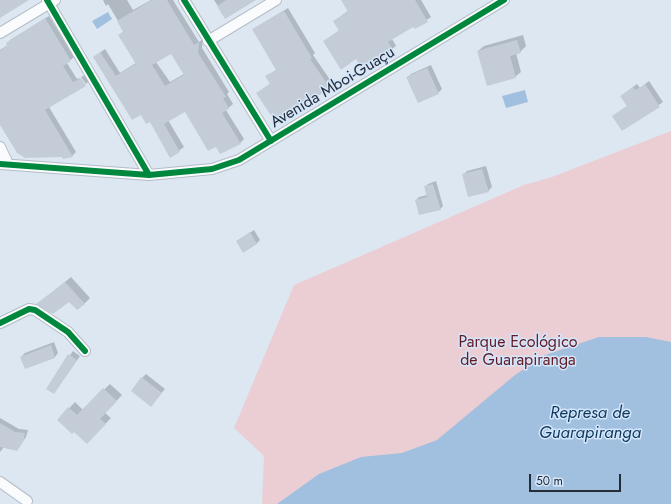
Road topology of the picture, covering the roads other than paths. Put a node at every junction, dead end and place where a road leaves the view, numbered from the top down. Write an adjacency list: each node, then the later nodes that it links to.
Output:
1 (184, 0): 6 (street)
2 (276, 0): 6 (street)
3 (51, 1): 5 (street); 10 (street)
4 (499, 1): 7 (street, Avenida Mboi-Guaçu)
5 (0, 33)
6 (208, 41): 7 (street)
7 (270, 141): 10 (street, Avenida Mboi-Guaçu)
8 (0, 147): 9 (street)
9 (4, 164): 10 (street, Avenida Mboi-Guaçu)
10 (149, 175)
11 (0, 323): 12 (street)
12 (85, 351)
13 (0, 482): 14 (street)
14 (27, 501)

